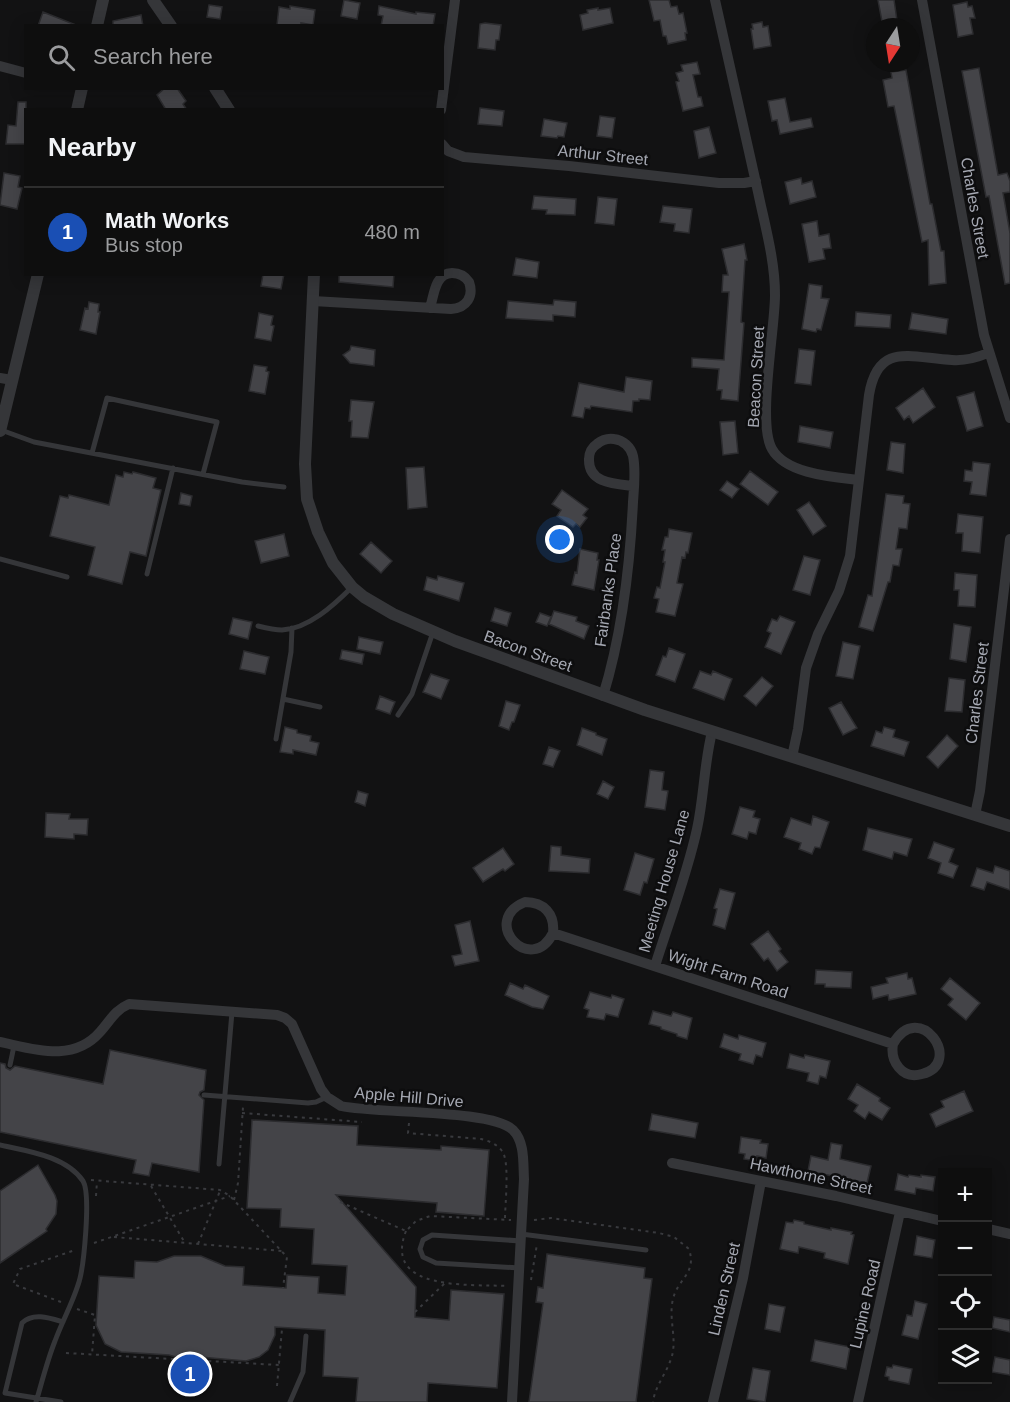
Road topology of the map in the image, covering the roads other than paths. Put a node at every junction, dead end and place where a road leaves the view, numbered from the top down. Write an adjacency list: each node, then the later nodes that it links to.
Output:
1 (103, 0): 6 (street)
2 (153, 0): 7 (street)
3 (456, 0): 10 (street)
4 (715, 0): 18 (street, Beacon Street)
5 (922, 0): 23 (street, Charles Street)
6 (97, 24)
7 (170, 24)
8 (0, 66): 9 (street)
9 (24, 72)
10 (444, 88)
11 (82, 90): 14 (street)
12 (216, 90): 15 (street)
13 (444, 90): 16 (street)
14 (77, 108)
15 (229, 108)
16 (441, 108)
17 (445, 147): 18 (street, Arthur Street)
18 (756, 181): 30 (street, Beacon Street)
19 (37, 276): 24 (street)
20 (314, 276): 21 (street, Bacon Street)
21 (314, 300): 22 (street); 37 (street, Bacon Street)
22 (430, 308)
23 (988, 353): 25 (street, Charles Street); 30 (street)
24 (6, 379): 26 (street)
25 (1010, 418)
26 (0, 431): 27 (lane)
27 (92, 453): 28 (lane); 29 (lane)
28 (173, 468): 29 (lane); 35 (lane)
29 (203, 474): 32 (lane)
30 (859, 480): 47 (street)
31 (634, 486): 31 (street, Fairbanks Place); 41 (street, Fairbanks Place)
32 (284, 487)
33 (1010, 539): 48 (street, Charles Street)
34 (0, 559): 36 (lane)
35 (147, 574)
36 (67, 577)
37 (352, 587): 39 (lane); 40 (street, Bacon Street)
38 (258, 626): 39 (lane)
39 (292, 628): 42 (lane)
40 (433, 633): 41 (street, Bacon Street); 44 (lane)
41 (603, 696): 45 (street, Bacon Street)
42 (283, 699): 43 (lane); 46 (lane)
43 (320, 707)
44 (398, 715)
45 (712, 732): 47 (street, Bacon Street); 51 (street, Meeting House Lane)
46 (276, 740)
47 (792, 757): 48 (street, Bacon Street)
48 (975, 815): 49 (street, Bacon Street)
49 (1010, 826)
50 (553, 933): 50 (street); 51 (street, Wight Farm Road)
51 (654, 966): 54 (street, Wight Farm Road)
52 (232, 1011): 55 (street); 58 (lane); 59 (street)
53 (0, 1042): 55 (street)
54 (893, 1044): 54 (street)
55 (14, 1045): 56 (lane)
56 (10, 1065)
57 (204, 1095): 58 (lane)
58 (225, 1097): 59 (lane); 62 (lane)
59 (327, 1097): 68 (street, Apple Hill Drive)
60 (0, 1145): 71 (lane)
61 (672, 1163): 63 (street, Hawthorne Street)
62 (219, 1164)
63 (761, 1181): 64 (street, Hawthorne Street); 78 (street, Linden Street)
64 (900, 1212): 65 (street, Hawthorne Street); 79 (street, Lupine Road)
65 (938, 1220)
66 (992, 1230): 67 (street)
67 (1010, 1234)
68 (521, 1238): 69 (lane); 70 (street, Apple Hill Drive); 70 (lane)
69 (646, 1250)
70 (520, 1268): 73 (street, Apple Hill Drive)
71 (63, 1322): 74 (lane); 74 (lane)
72 (306, 1336): 76 (lane)
73 (512, 1396): 77 (street, Apple Hill Drive)
74 (36, 1401): 75 (lane)
75 (62, 1402)
76 (290, 1402)
77 (507, 1402)
78 (712, 1402)
79 (858, 1402)

